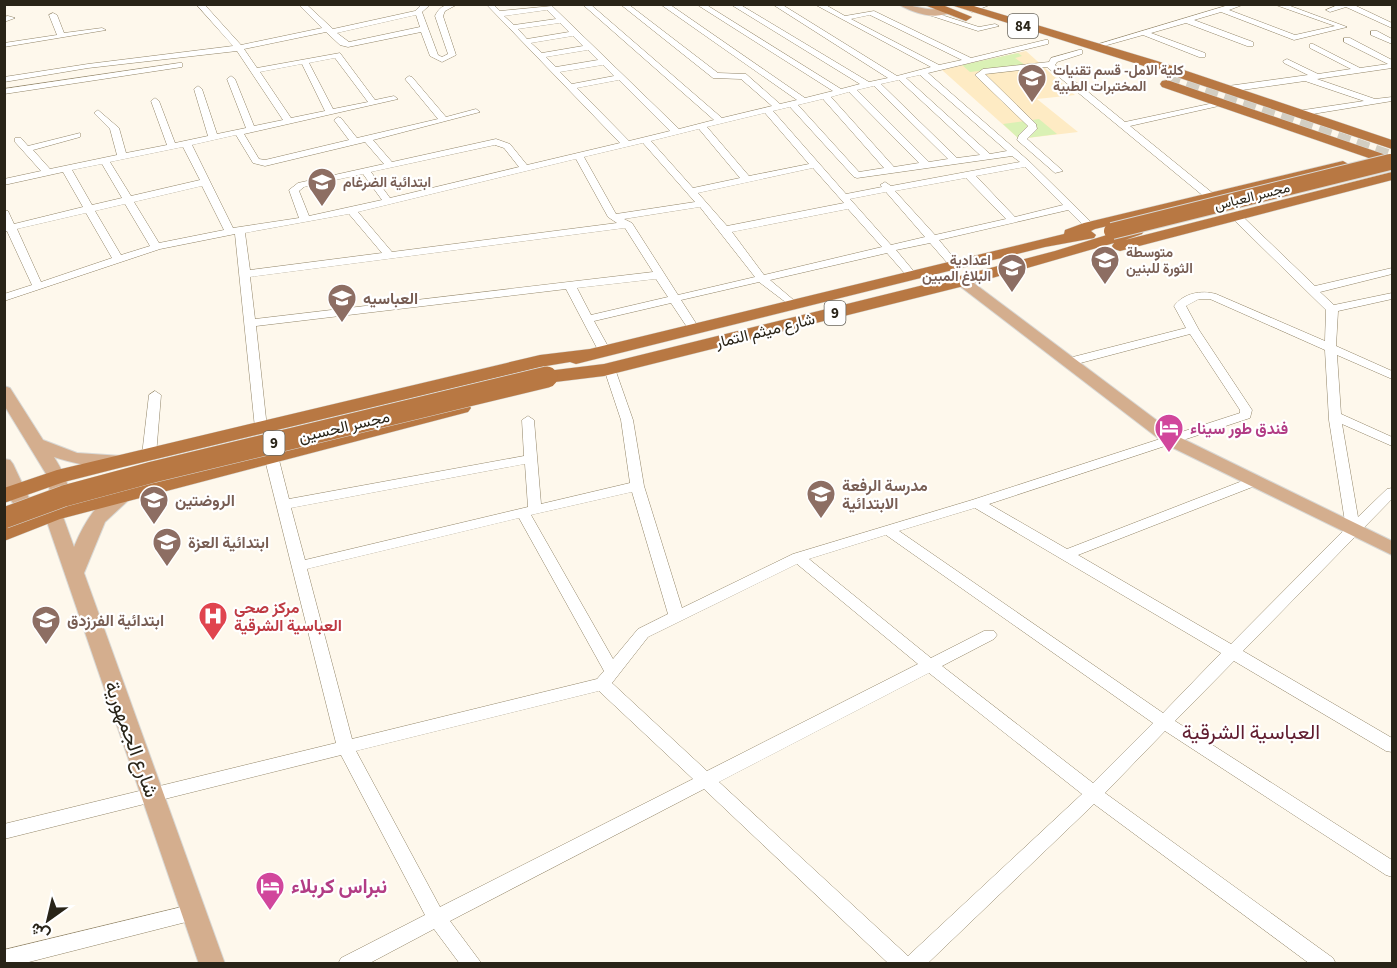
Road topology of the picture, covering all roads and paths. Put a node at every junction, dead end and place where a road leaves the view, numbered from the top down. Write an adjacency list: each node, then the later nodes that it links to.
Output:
1 (199, 4): 51 (street)
2 (301, 4): 37 (street)
3 (400, 4): 25 (street)
4 (428, 4): 25 (street)
5 (454, 4): 35 (street)
6 (585, 4): 96 (street)
7 (623, 4): 88 (street)
8 (663, 4): 82 (street)
9 (699, 4): 26 (street)
10 (752, 4): 19 (street)
11 (775, 4): 67 (street)
12 (817, 4): 29 (street)
13 (903, 4): 21 (main road)
14 (989, 4): 22 (street)
15 (1276, 4): 23 (street)
16 (489, 5): 27 (street)
17 (1237, 5): 23 (street)
18 (1346, 5): 24 (street); 33 (street)
19 (735, 6): 26 (street); 73 (street)
20 (953, 6): 21 (highway, 84); 22 (highway, 84); 32 (highway, 84)
21 (930, 9): 32 (street)
22 (972, 10): 50 (highway, 84)
23 (1222, 10): 31 (street)
24 (1330, 10)
25 (418, 11): 35 (street); 37 (street)
26 (712, 13): 77 (street)
27 (497, 14): 30 (street); 34 (street)
28 (53, 15): 41 (street)
29 (844, 18): 54 (street); 60 (street)
30 (562, 20): 34 (street); 38 (street)
31 (1186, 20): 39 (street); 46 (street)
32 (995, 26): 44 (highway, 84)
33 (1392, 26)
34 (512, 28): 43 (street)
35 (423, 29): 37 (street)
36 (102, 30): 41 (street)
37 (328, 30): 51 (street)
38 (575, 33): 43 (street); 49 (street)
39 (1144, 33): 50 (street); 52 (street)
40 (1374, 33): 45 (street)
41 (61, 36): 47 (street)
42 (1347, 40): 59 (street)
43 (525, 42): 53 (street)
44 (1045, 42): 50 (highway, 84); 54 (street)
45 (1392, 42)
46 (1250, 44)
47 (4, 45)
48 (1313, 46): 63 (street)
49 (590, 47): 53 (street); 58 (street)
50 (1086, 50): 55 (street); 68 (highway, 84); 76 (highway); 86 (highway)
51 (241, 51): 61 (street); 72 (street); 78 (street)
52 (1202, 55)
53 (540, 56): 62 (street)
54 (969, 60): 60 (street)
55 (1048, 61): 97 (street); 130 (street)
56 (1287, 61): 65 (street)
57 (304, 62): 61 (street); 85 (street); 89 (street)
58 (604, 62): 62 (street); 66 (street)
59 (1392, 65): 63 (street)
60 (938, 68): 64 (street)
61 (254, 70): 95 (street)
62 (554, 70): 74 (street)
63 (1360, 71): 65 (street)
64 (922, 72): 67 (street); 114 (street)
65 (1318, 76): 69 (street)
66 (621, 78): 74 (street); 101 (street)
67 (898, 78): 73 (street); 116 (street)
68 (1171, 78)
69 (1306, 78): 76 (street); 84 (street)
70 (231, 79): 99 (street)
71 (409, 79): 94 (street)
72 (4, 80)
73 (871, 84): 77 (street); 120 (street)
74 (570, 87): 110 (street)
75 (198, 89): 103 (street)
76 (1228, 89): 92 (highway)
77 (846, 90): 79 (street); 125 (street)
78 (4, 92)
79 (825, 95): 82 (street); 128 (street)
80 (394, 99): 85 (street)
81 (1392, 99): 84 (street)
82 (804, 100): 87 (street)
83 (155, 101): 111 (street)
84 (1375, 102): 92 (street)
85 (373, 103): 89 (street)
86 (1220, 103): 97 (street); 112 (highway)
87 (792, 104): 88 (street); 131 (street)
88 (772, 108): 96 (street); 124 (street)
89 (330, 112): 95 (street)
90 (476, 112): 94 (street)
91 (98, 113): 117 (street)
92 (1300, 113): 108 (highway)
93 (338, 120): 107 (street)
94 (444, 120): 104 (street)
95 (288, 121): 99 (street)
96 (720, 121): 98 (street)
97 (1123, 125): 140 (street)
98 (701, 126): 101 (street); 135 (street)
99 (251, 129): 100 (street)
100 (238, 132): 103 (street); 107 (street)
101 (676, 132): 105 (street)
102 (77, 135): 113 (street)
103 (213, 137): 109 (street)
104 (367, 138): 107 (street); 123 (street)
105 (645, 139): 110 (street); 139 (street)
106 (18, 140): 113 (street)
107 (355, 141)
108 (1388, 142)
109 (186, 143): 111 (street); 137 (street)
110 (627, 144): 115 (street)
111 (172, 146): 117 (street)
112 (1346, 146): 118 (highway); 122 (highway)
113 (27, 149): 132 (street)
114 (1014, 153): 116 (street); 121 (street)
115 (579, 156): 127 (street); 150 (street)
116 (987, 156): 120 (street)
117 (122, 157): 119 (street)
118 (1389, 159): 122 (highway); 158 (highway, مجسر العباس / 9, bridge)
119 (105, 161): 126 (street); 141 (street)
120 (955, 161): 125 (street)
121 (1027, 164): 133 (street); 145 (street)
122 (1350, 164): 140 (highway)
123 (390, 165): 127 (street); 129 (street)
124 (816, 165): 135 (street); 142 (street)
125 (926, 165): 128 (street)
126 (66, 169): 132 (street); 146 (street)
127 (525, 169): 143 (street)
128 (891, 170): 131 (street)
129 (365, 171): 143 (street); 151 (street)
130 (1058, 171)
131 (873, 172): 138 (street)
132 (48, 173): 136 (street)
133 (969, 175): 138 (street); 152 (street)
134 (1391, 175): 149 (highway); 158 (highway, مجسر العباس / 9)
135 (747, 180): 139 (street)
136 (4, 182)
137 (205, 182): 141 (street); 157 (street)
138 (888, 189): 142 (street); 159 (street)
139 (692, 191): 144 (street)
140 (1211, 197): 154 (highway)
141 (128, 200): 146 (street); 161 (street)
142 (847, 201): 156 (street); 162 (street)
143 (388, 202): 147 (street)
144 (703, 204): 150 (street); 156 (street)
145 (1070, 207): 152 (street); 154 (street)
146 (89, 209): 155 (street); 165 (street)
147 (352, 211): 151 (street); 163 (street)
148 (4, 213): 155 (street)
149 (1236, 216): 164 (highway); 175 (street)
150 (612, 217): 153 (street)
151 (305, 220): 157 (street)
152 (1013, 220): 159 (street)
153 (628, 225): 163 (street); 170 (street)
154 (1090, 226): 160 (highway)
155 (8, 228): 174 (street)
156 (725, 230): 171 (street)
157 (235, 232): 161 (street); 168 (street)
158 (1115, 233): 160 (highway, شارع ميثم التمار / 9); 164 (highway, شارع ميثم التمار / 9)
159 (932, 240): 162 (street); 166 (street)
160 (1045, 242): 166 (highway, شارع ميثم التمار / 9)
161 (156, 247): 165 (street)
162 (889, 249): 169 (street); 171 (street)
163 (389, 255): 168 (street)
164 (1061, 255): 172 (highway, شارع ميثم التمار / 9)
165 (118, 259): 174 (street)
166 (954, 264): 169 (highway, شارع ميثم التمار / 9)
167 (1392, 271): 175 (street)
168 (245, 274): 182 (street)
169 (911, 274): 179 (highway, شارع ميثم التمار / 9)
170 (659, 275): 173 (street); 177 (street)
171 (762, 279): 177 (street); 179 (street)
172 (962, 281): 187 (main road); 188 (highway, شارع ميثم التمار / 9)
173 (570, 286): 181 (street); 182 (street)
174 (38, 287): 178 (street)
175 (1313, 290): 180 (street)
176 (1392, 296): 180 (street)
177 (674, 297): 181 (street); 183 (street)
178 (4, 298)
179 (792, 304): 183 (highway, شارع ميثم التمار / 9)
180 (1332, 309): 185 (street)
181 (587, 319): 186 (street)
182 (250, 323): 195 (street)
183 (693, 328): 186 (highway, شارع ميثم التمار / 9)
184 (1192, 330): 185 (street); 187 (street); 196 (street)
185 (1330, 347): 189 (street); 193 (street)
186 (596, 352): 190 (highway, شارع ميثم التمار / 9); 195 (highway)
187 (1070, 362): 196 (main road)
188 (607, 370): 190 (highway, شارع ميثم التمار / 9); 200 (highway); 206 (street)
189 (1391, 372)
190 (544, 373): 212 (highway, مجسر الحسين / 9); 215 (highway, مجسر الحسين / 9, bridge)
191 (4, 391): 198 (main road)
192 (155, 395): 199 (street)
193 (1336, 416): 197 (street); 216 (street)
194 (528, 420): 201 (street)
195 (261, 428): 199 (highway)
196 (1173, 441): 205 (main road); 210 (street)
197 (1392, 441)
198 (35, 442): 202 (main road); 204 (main road)
199 (149, 455): 202 (highway)
200 (271, 456): 209 (highway); 211 (street)
201 (531, 459): 211 (street); 213 (street)
202 (123, 461): 204 (highway)
203 (4, 464): 208 (main road)
204 (57, 477): 208 (highway); 214 (main road)
205 (1255, 481): 216 (main road); 220 (street)
206 (637, 486): 213 (street); 224 (street)
207 (1392, 492): 216 (street)
208 (11, 494): 214 (main road)
209 (125, 495): 214 (highway); 223 (main road)
210 (977, 503): 217 (street); 220 (street)
211 (283, 505): 222 (street)
212 (4, 508)
213 (529, 511): 222 (street); 228 (street)
214 (53, 514): 218 (highway); 223 (main road, شارع الجمهورية)
215 (4, 518)
216 (1353, 529): 219 (main road); 226 (street)
217 (888, 530): 221 (street); 229 (street)
218 (4, 534)
219 (1392, 549)
220 (1065, 555): 226 (street)
221 (798, 557): 224 (street); 227 (street)
222 (299, 566): 231 (street)
223 (74, 575): 234 (main road, شارع الجمهورية)
224 (677, 617): 228 (street)
225 (989, 634): 227 (street)
226 (1232, 652): 229 (street); 230 (street)
227 (928, 666): 232 (street); 233 (street)
228 (607, 678): 231 (street); 232 (street)
229 (1164, 722): 233 (street); 236 (street)
230 (1392, 746)
231 (346, 748): 234 (street); 238 (street)
232 (704, 781): 238 (street); 243 (street)
233 (1092, 795): 244 (street); 245 (street)
234 (153, 797): 235 (street); 237 (main road, شارع الجمهورية)
235 (4, 832)
236 (1392, 869)
237 (194, 912): 239 (street); 240 (main road, شارع الجمهورية)
238 (436, 918): 241 (street); 242 (street)
239 (4, 959)
240 (212, 963)
241 (348, 963)
242 (472, 963)
243 (903, 963)
244 (913, 963)
245 (1326, 963)

